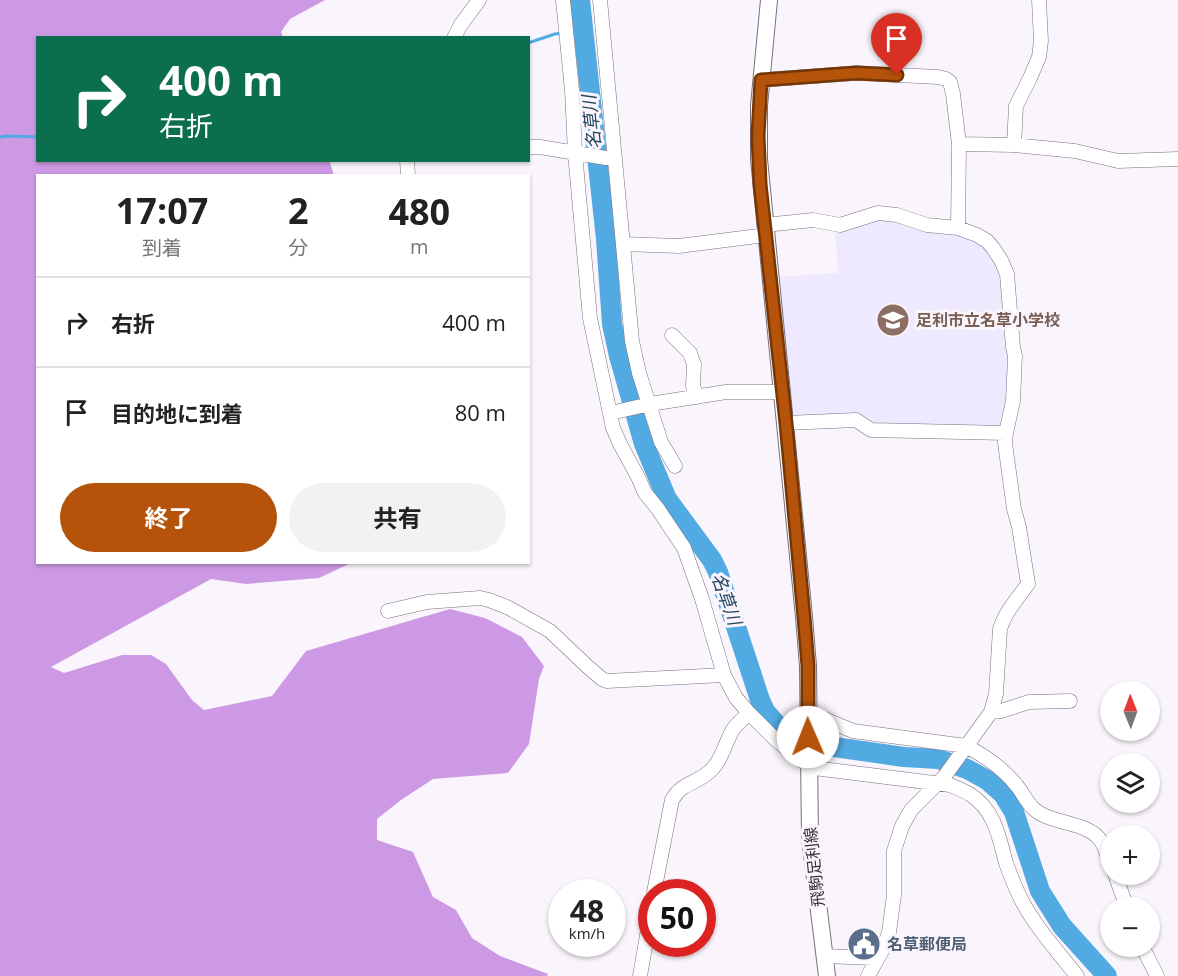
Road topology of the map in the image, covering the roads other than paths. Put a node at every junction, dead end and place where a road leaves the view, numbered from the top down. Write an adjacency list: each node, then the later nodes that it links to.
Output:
1 (479, 0): 6 (street)
2 (563, 0): 11 (street)
3 (600, 0): 12 (street)
4 (769, 0): 7 (main road)
5 (1039, 0): 9 (street)
6 (455, 36)
7 (761, 80): 8 (street); 15 (main road)
8 (959, 144): 9 (street); 14 (street)
9 (1014, 145): 13 (street)
10 (530, 147): 11 (street)
11 (579, 153): 12 (street); 21 (street)
12 (610, 158): 16 (street)
13 (1178, 159)
14 (958, 228): 15 (street); 23 (street)
15 (766, 230): 16 (street); 18 (main road)
16 (623, 244): 20 (street)
17 (672, 335): 19 (street)
18 (783, 392): 19 (street); 22 (main road)
19 (698, 397): 20 (street)
20 (647, 405): 21 (street); 24 (street)
21 (613, 413): 26 (street)
22 (786, 423): 23 (street); 30 (main road)
23 (1006, 433): 28 (street)
24 (675, 466)
25 (388, 611): 26 (street)
26 (724, 675): 29 (street)
27 (1070, 701): 28 (street)
28 (991, 712): 31 (street)
29 (749, 713): 32 (street); 35 (street)
30 (808, 714): 31 (street); 32 (main road, 飛駒足利線)
31 (963, 750): 33 (street); 34 (street)
32 (808, 761): 33 (street); 36 (main road, 飛駒足利線)
33 (941, 780): 39 (street); 43 (street)
34 (1100, 839)
35 (657, 879)
36 (825, 956): 39 (street); 41 (main road, 飛駒足利線)
37 (643, 957): 40 (street)
38 (1148, 957): 44 (street)
39 (876, 960): 42 (street)
40 (639, 976)
41 (827, 976)
42 (867, 976)
43 (1077, 976)
44 (1157, 976)

